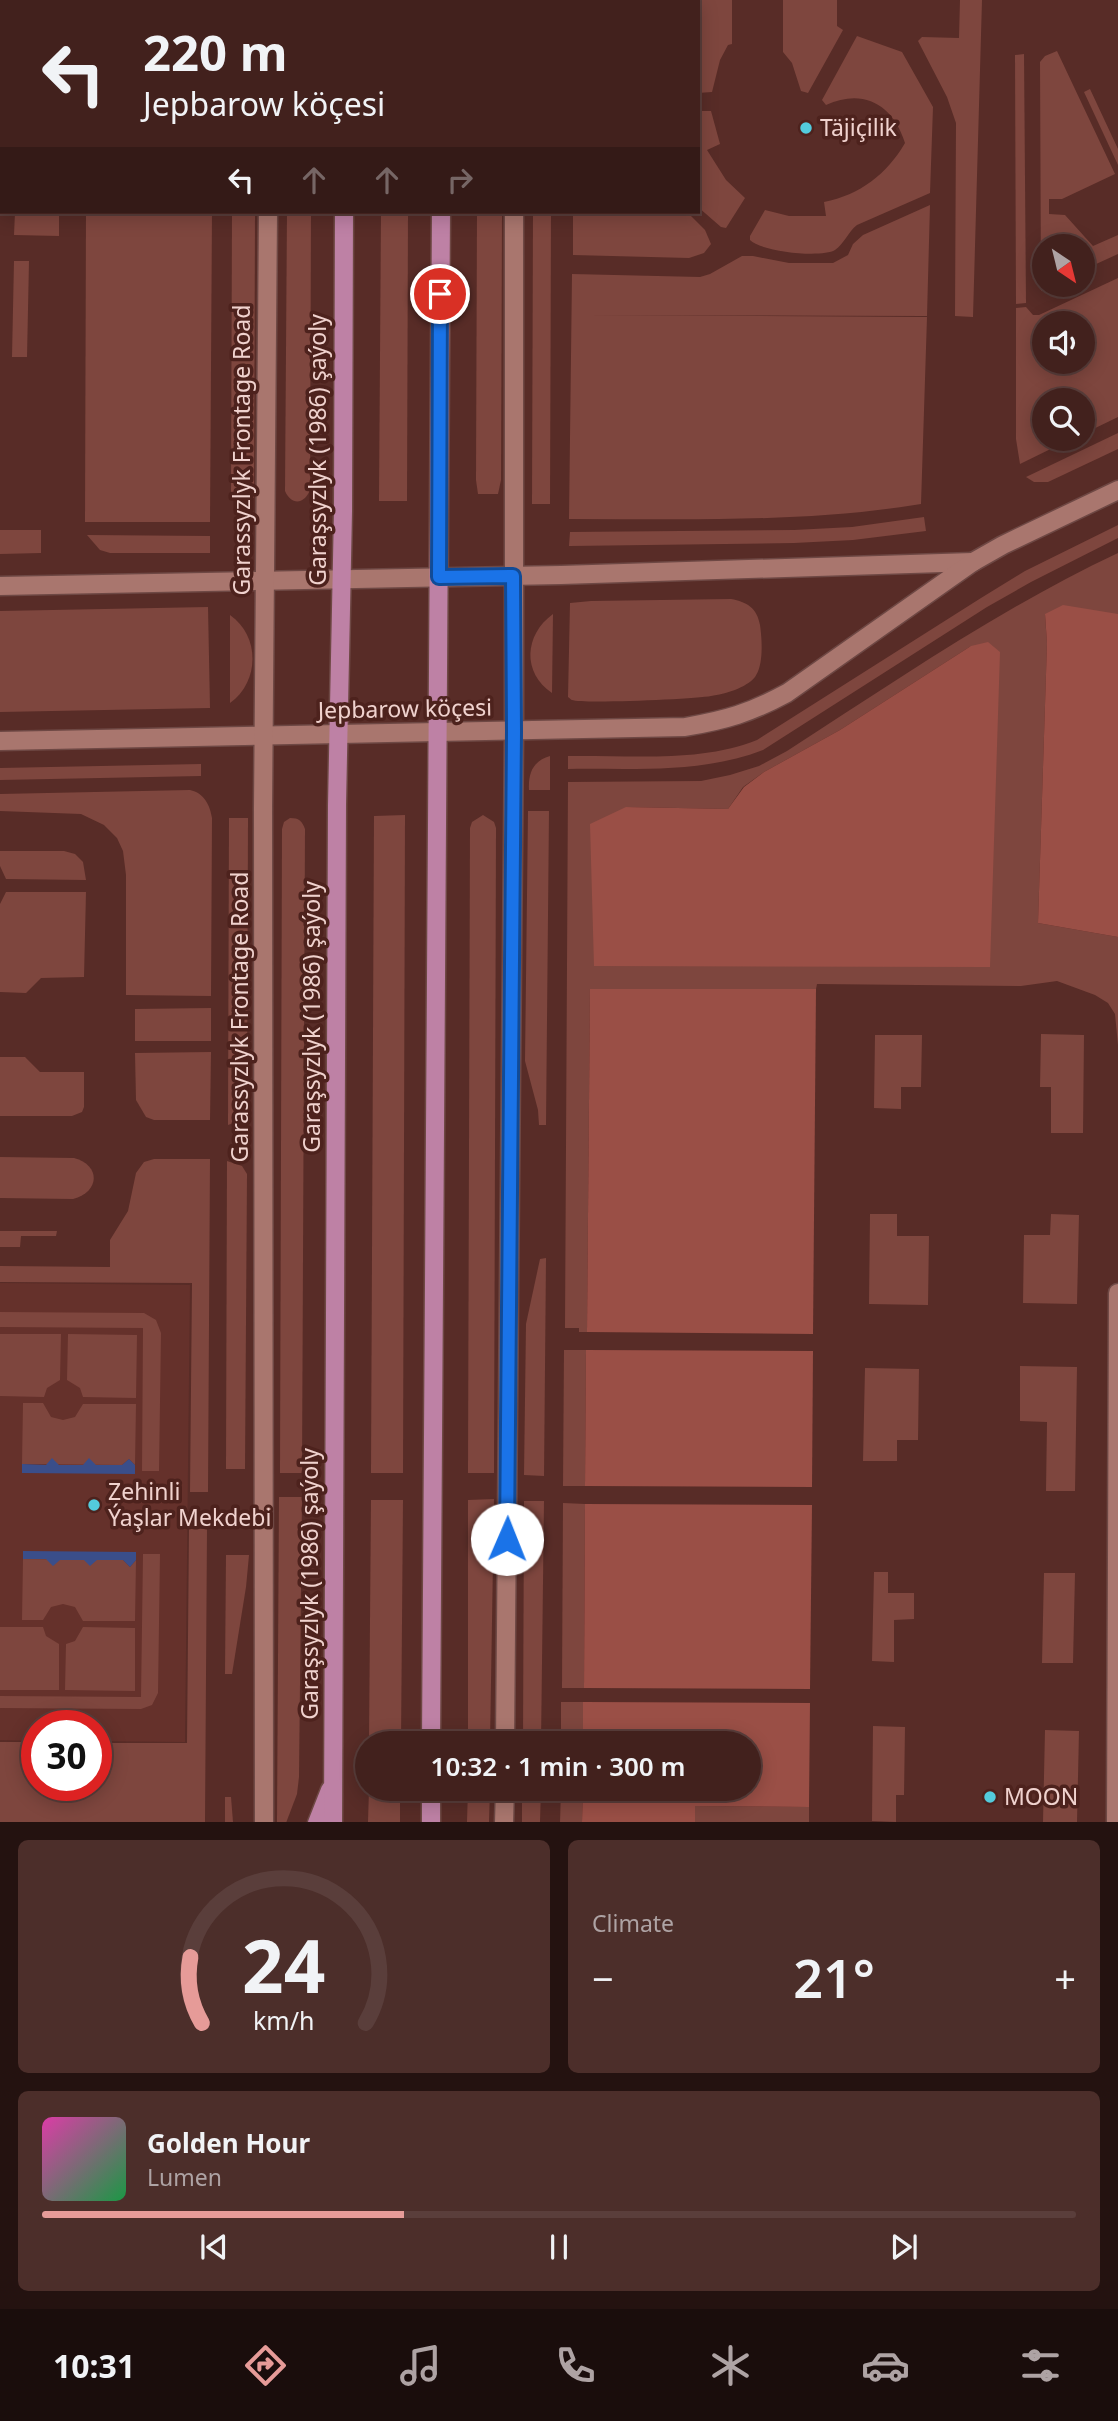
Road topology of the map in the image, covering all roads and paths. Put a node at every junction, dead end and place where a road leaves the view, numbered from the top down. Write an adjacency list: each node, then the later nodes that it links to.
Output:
1 (268, 214): 10 (street, Garassyzlyk Frontage Road)
2 (344, 214): 9 (main road, Garaşsyzlyk (1986) şaýoly)
3 (441, 214): 8 (main road)
4 (514, 214): 7 (street)
5 (1118, 490): 6 (street, Jepbarow köçesi)
6 (972, 562): 7 (street, Jepbarow köçesi); 12 (street, Jepbarow köçesi)
7 (513, 576): 8 (street, Jepbarow köçesi); 12 (street)
8 (439, 577): 9 (street, Jepbarow köçesi); 13 (main road)
9 (342, 579): 10 (street, Jepbarow köçesi); 14 (main road, Garaşsyzlyk (1986) şaýoly)
10 (266, 581): 11 (street, Jepbarow köçesi); 15 (street, Garassyzlyk Frontage Road)
11 (0, 586)
12 (514, 732): 13 (street, Jepbarow köçesi); 19 (street)
13 (438, 733): 14 (street, Jepbarow köçesi); 18 (main road)
14 (338, 734): 15 (street, Jepbarow köçesi); 20 (main road, Garaşsyzlyk (1986) şaýoly)
15 (263, 735): 16 (street, Jepbarow köçesi); 23 (street, Garassyzlyk Frontage Road)
16 (0, 741)
17 (1118, 1293): 28 (street)
18 (432, 1731)
19 (505, 1731)
20 (334, 1781): 24 (main road); 25 (main road, Garaşsyzlyk (1986) şaýoly)
21 (431, 1801): 26 (main road)
22 (505, 1801): 27 (street)
23 (264, 1822)
24 (317, 1822)
25 (334, 1822)
26 (431, 1822)
27 (504, 1822)
28 (1116, 1822)

